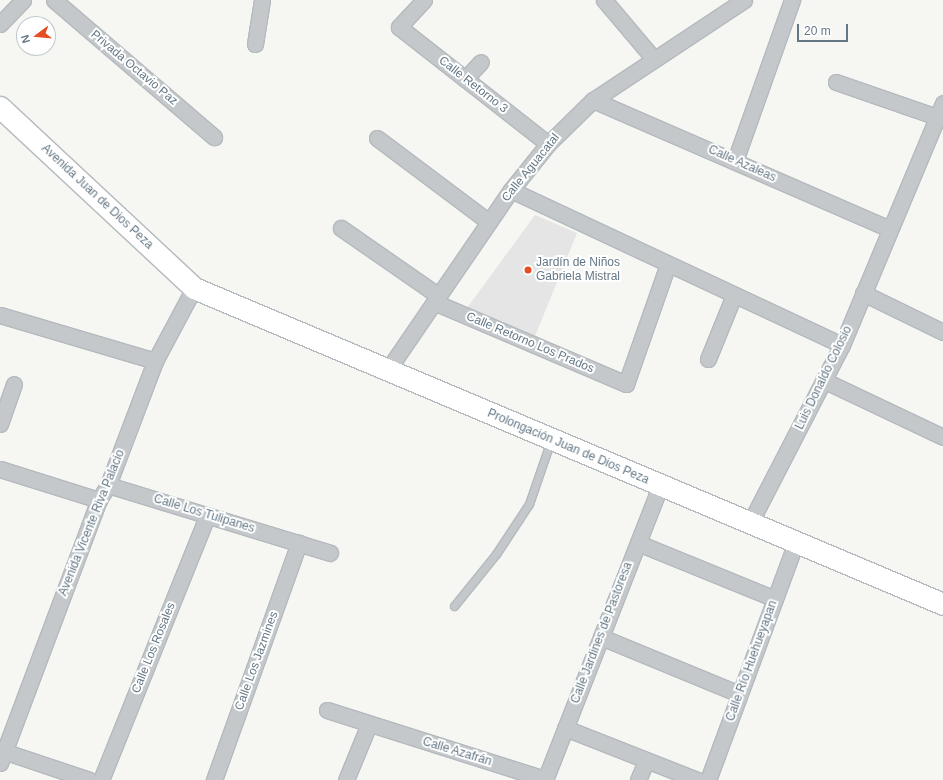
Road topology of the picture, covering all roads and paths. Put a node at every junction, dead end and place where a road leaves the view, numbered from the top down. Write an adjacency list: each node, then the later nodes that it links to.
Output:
1 (23, 0): 8 (street)
2 (54, 0): 17 (street, Privada Octavio Paz)
3 (262, 0): 9 (street)
4 (424, 0): 12 (street, Calle Retorno 3)
5 (604, 0): 10 (street)
6 (744, 0): 10 (street, Calle Aguacatal)
7 (792, 0): 20 (street)
8 (0, 24)
9 (255, 44)
10 (653, 58): 14 (street, Calle Aguacatal)
11 (481, 62): 12 (street)
12 (465, 79): 19 (street, Calle Retorno 3)
13 (836, 82): 16 (street)
14 (594, 100): 19 (street, Calle Aguacatal); 20 (street, Calle Azaleas)
15 (0, 107): 26 (street, Avenida Juan de Dios Peza)
16 (940, 110): 24 (street, Luis Donaldo Colosio)
17 (214, 137)
18 (377, 138): 22 (street)
19 (548, 144): 21 (street, Calle Aguacatal)
20 (735, 161): 24 (street, Calle Azaleas)
21 (511, 190): 22 (street, Calle Aguacatal); 25 (street)
22 (489, 222): 29 (street, Calle Aguacatal)
23 (340, 228): 29 (street, Calle Retorno Los Prados)
24 (890, 229): 27 (street, Luis Donaldo Colosio)
25 (668, 264): 28 (street); 29 (street, Calle Retorno Los Prados)
26 (194, 288): 34 (street, Avenida Vicente Riva Palacio); 35 (street, Prolongación Juan de Dios Peza)
27 (863, 293): 31 (street); 32 (street, Luis Donaldo Colosio)
28 (734, 295): 32 (street); 33 (street)
29 (436, 299): 35 (street, Calle Aguacatal)
30 (0, 315): 34 (street)
31 (943, 332)
32 (842, 346): 36 (street, Luis Donaldo Colosio)
33 (708, 359)
34 (155, 361): 42 (street, Avenida Vicente Riva Palacio)
35 (387, 372): 40 (street, Prolongación Juan de Dios Peza)
36 (823, 380): 39 (street); 46 (street, Luis Donaldo Colosio)
37 (14, 384): 38 (street)
38 (0, 424)
39 (943, 437)
40 (551, 440): 43 (street, Prolongación Juan de Dios Peza); 53 (lane)
41 (0, 469): 44 (street)
42 (108, 485): 44 (street, Avenida Vicente Riva Palacio); 45 (street, Calle Los Tulipanes)
43 (660, 486): 46 (street, Prolongación Juan de Dios Peza); 49 (street, Calle Jardines de Pastoresa)
44 (99, 500): 59 (street, Avenida Vicente Riva Palacio)
45 (207, 516): 48 (street, Calle Los Tulipanes); 62 (street, Calle Los Rosales)
46 (750, 523): 47 (street, Prolongación Juan de Dios Peza)
47 (796, 542): 51 (street, Calle Río Huehueyapan); 52 (street, Prolongación Juan de Dios Peza)
48 (299, 543): 50 (street, Calle Los Tulipanes); 63 (street, Calle Los Jazmines)
49 (638, 543): 51 (street); 54 (street, Calle Jardines de Pastoresa)
50 (330, 553)
51 (775, 598): 55 (street, Calle Río Huehueyapan)
52 (943, 604)
53 (454, 606)
54 (601, 637): 55 (street); 58 (street, Calle Jardines de Pastoresa)
55 (739, 694): 68 (street, Calle Río Huehueyapan)
56 (327, 710): 57 (street, Calle Azafrán)
57 (369, 724): 64 (street); 65 (street, Calle Azafrán)
58 (565, 728): 60 (street); 65 (street, Calle Jardines de Pastoresa)
59 (1, 755): 61 (street)
60 (646, 761): 66 (street); 67 (street)
61 (89, 780)
62 (101, 780)
63 (214, 780)
64 (346, 780)
65 (545, 780)
66 (638, 780)
67 (696, 780)
68 (708, 780)

